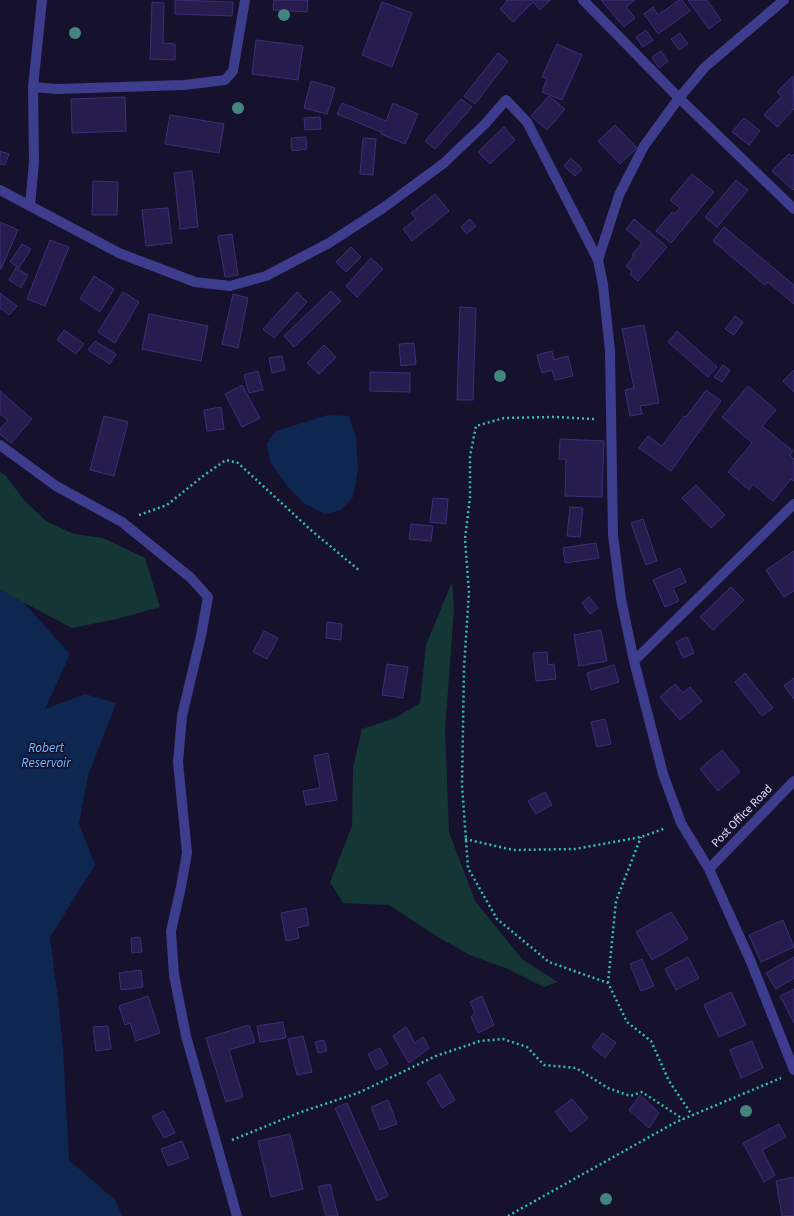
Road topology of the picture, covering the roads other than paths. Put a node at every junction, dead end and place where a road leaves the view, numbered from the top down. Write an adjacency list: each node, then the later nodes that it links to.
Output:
1 (42, 0): 5 (street)
2 (245, 0): 5 (street)
3 (583, 0): 6 (street)
4 (784, 0): 6 (street)
5 (33, 87): 8 (street)
6 (679, 98): 9 (street); 10 (street)
7 (0, 190): 8 (street)
8 (30, 206): 10 (street)
9 (794, 209)
10 (598, 260): 13 (street)
11 (0, 446): 17 (street)
12 (794, 504): 13 (street)
13 (634, 661): 15 (street)
14 (794, 781): 15 (street, Post Office Road)
15 (709, 869): 16 (street)
16 (790, 1073)
17 (237, 1216)

